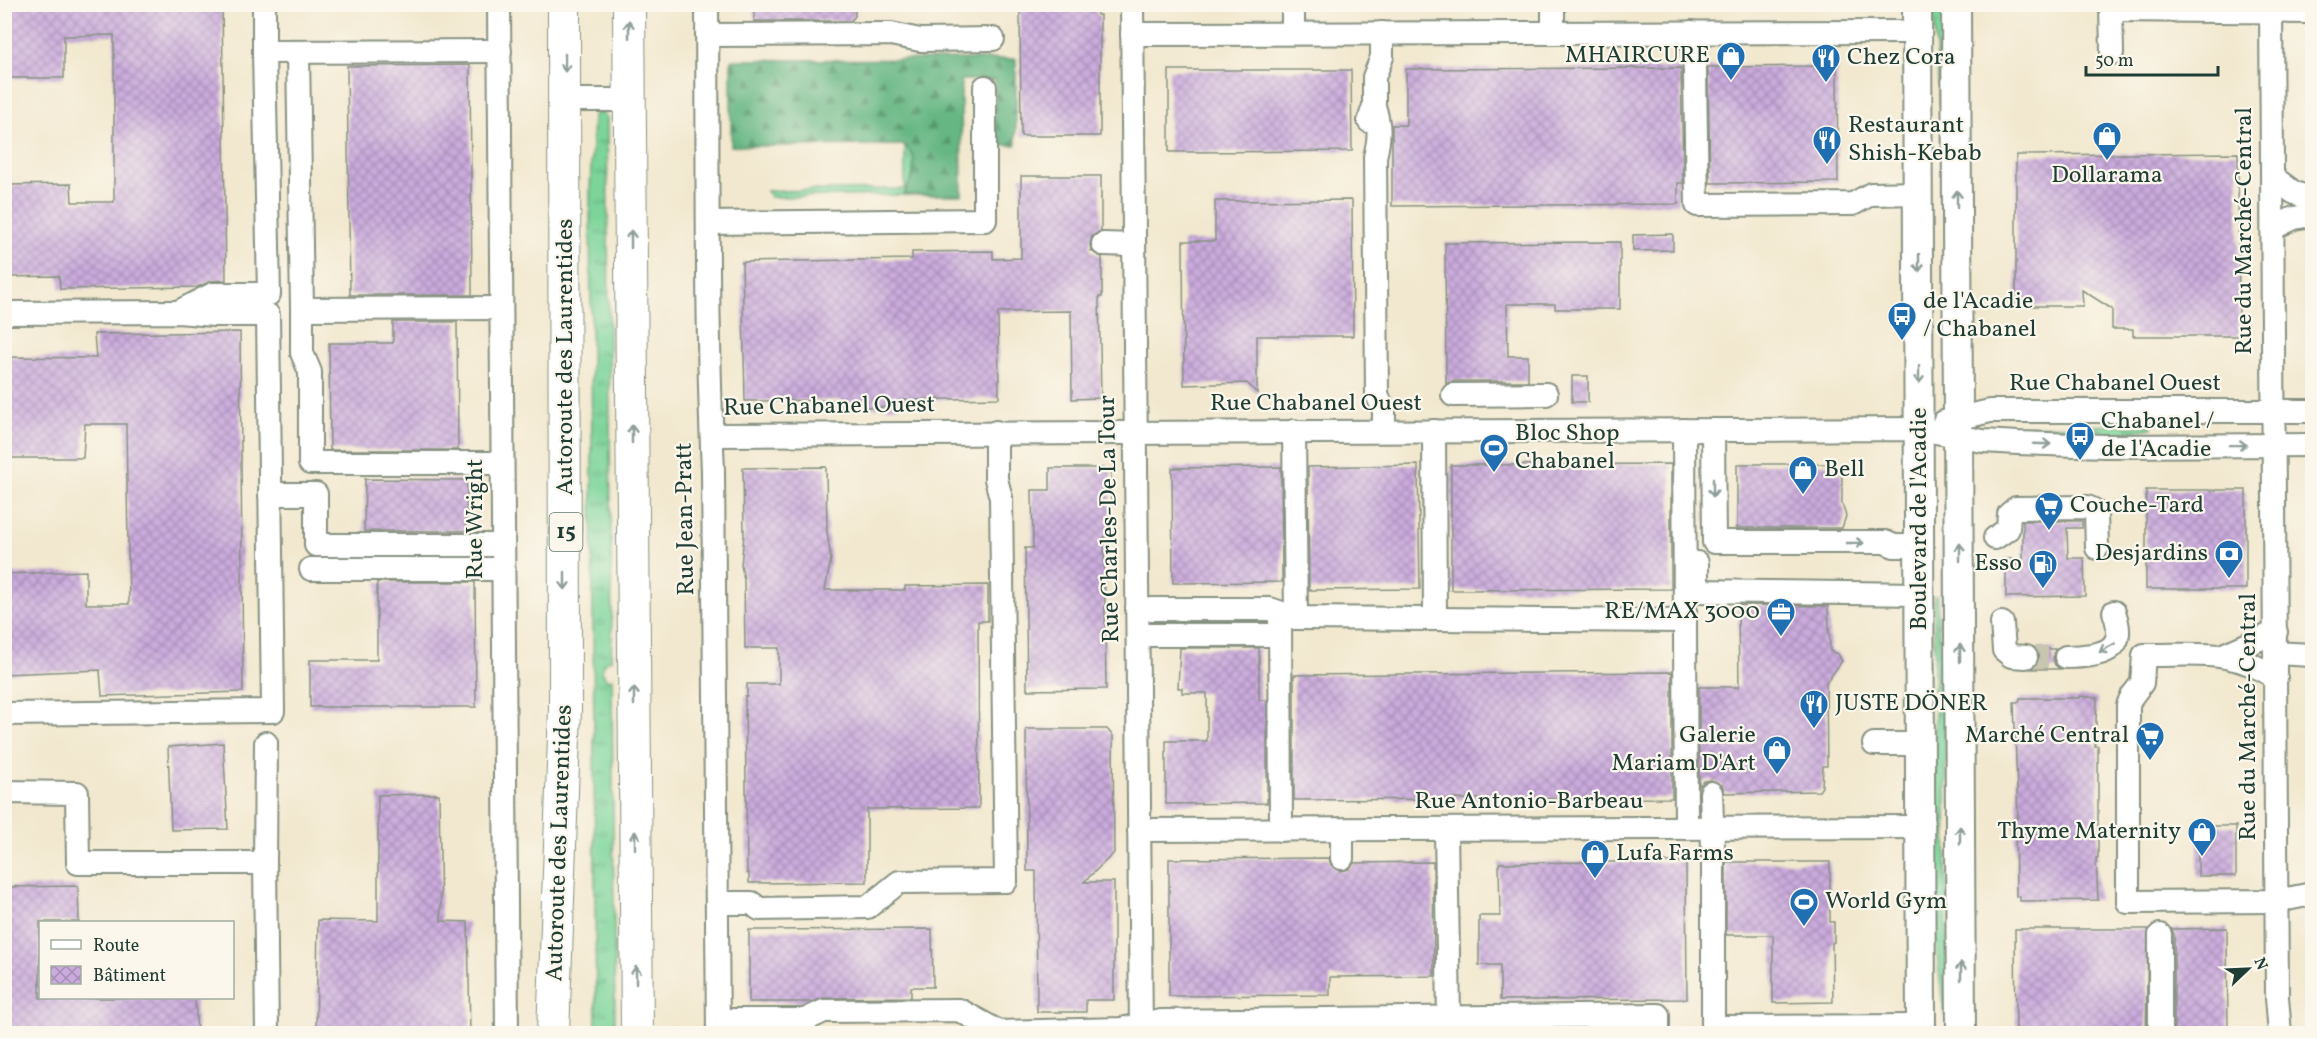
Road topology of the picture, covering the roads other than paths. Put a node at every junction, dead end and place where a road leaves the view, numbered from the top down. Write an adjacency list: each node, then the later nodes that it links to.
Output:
1 (264, 4): 22 (street)
2 (499, 4): 21 (street, Rue Wright)
3 (564, 4): 26 (highway, Autoroute des Laurentides / 15, one-way to 26)
4 (629, 4): 27 (highway, one-way to 4)
5 (707, 4): 19 (street, Rue Jean-Pratt)
6 (1132, 4): 18 (street, Rue Charles-De La Tour)
7 (1293, 4): 15 (street)
8 (1553, 4): 17 (street)
9 (1956, 4): 48 (main road, Boulevard de l'Acadie, one-way to 9)
10 (2112, 7): 11 (street); 24 (street)
11 (2271, 8): 12 (street); 30 (street, Rue du Marché-Central)
12 (2313, 12)
13 (1917, 18): 14 (street); 31 (main road, Boulevard de l'Acadie)
14 (1692, 32): 17 (street); 31 (street)
15 (1293, 33): 16 (street); 18 (street)
16 (1382, 33): 17 (street); 52 (street)
17 (1553, 33)
18 (1132, 34): 39 (street, Rue Charles-De La Tour)
19 (707, 35): 20 (street); 34 (street, Rue Jean-Pratt)
20 (993, 39)
21 (500, 51): 23 (street); 40 (street, Rue Wright)
22 (264, 52): 23 (street); 28 (street)
23 (298, 52): 29 (street)
24 (2112, 53)
25 (985, 87): 34 (street)
26 (565, 100): 27 (street); 83 (highway, Autoroute des Laurentides / 15, one-way to 83)
27 (629, 100): 114 (highway, one-way to 27)
28 (266, 160): 29 (street); 36 (street)
29 (299, 160): 37 (street)
30 (2272, 177): 32 (street); 35 (street, Rue du Marché-Central)
31 (1919, 193): 49 (main road, Boulevard de l'Acadie, one-way to 49)
32 (2313, 200)
33 (2313, 215): 35 (street)
34 (708, 223): 56 (street, Rue Jean-Pratt)
35 (2272, 228): 46 (street, Rue du Marché-Central)
36 (268, 243): 37 (street); 42 (street)
37 (301, 243): 41 (street)
38 (1103, 244): 39 (street)
39 (1134, 245): 55 (street, Rue Charles-De La Tour)
40 (501, 308): 41 (street); 59 (street, Rue Wright)
41 (302, 309): 59 (street)
42 (178, 312): 43 (street); 60 (street)
43 (4, 313)
44 (1546, 394): 45 (street)
45 (1453, 395)
46 (2274, 411): 47 (street, Rue Chabanel Ouest); 48 (street, Rue Chabanel Ouest); 57 (street, Rue du Marché-Central)
47 (2313, 411)
48 (1959, 428): 49 (street, Rue Chabanel Ouest); 57 (street, Rue Chabanel Ouest, one-way to 57); 117 (main road, Boulevard de l'Acadie, one-way to 48)
49 (1920, 429): 50 (street, Rue Chabanel Ouest); 63 (main road, Boulevard de l'Acadie)
50 (1698, 430): 53 (street, Rue Chabanel Ouest); 63 (street, one-way to 63); 67 (street)
51 (1294, 431): 52 (street, Rue Chabanel Ouest); 55 (street, Rue Chabanel Ouest); 71 (street)
52 (1384, 431): 53 (street, Rue Chabanel Ouest)
53 (1434, 431): 72 (street)
54 (996, 432): 55 (street, Rue Chabanel Ouest); 56 (street, Rue Chabanel Ouest); 102 (street)
55 (1136, 432): 69 (street, Rue Charles-De La Tour)
56 (712, 435): 102 (street, Rue Jean-Pratt)
57 (2275, 445): 58 (street, Rue Chabanel Ouest); 77 (street, Rue du Marché-Central)
58 (2313, 445)
59 (502, 463): 62 (street, Rue Wright)
60 (270, 494): 62 (street); 84 (street)
61 (2003, 539): 64 (street)
62 (503, 546): 66 (street, Rue Wright)
63 (1920, 546): 68 (main road, Boulevard de l'Acadie)
64 (2097, 548)
65 (311, 569): 66 (street)
66 (503, 569): 111 (street, Rue Wright)
67 (1691, 591): 68 (street); 73 (street)
68 (1920, 594): 87 (main road, Boulevard de l'Acadie)
69 (1137, 609): 71 (street); 75 (street, Rue Charles-De La Tour)
70 (2114, 612): 81 (street, one-way to 81)
71 (1288, 616): 72 (street); 76 (street)
72 (1435, 618): 73 (street)
73 (1685, 621): 91 (street)
74 (2002, 623): 80 (street)
75 (1138, 635): 76 (street); 96 (street, Rue Charles-De La Tour)
76 (1280, 635): 94 (street)
77 (2276, 642): 78 (street); 79 (street); 82 (street, Rue du Marché-Central)
78 (2223, 655): 82 (street); 101 (street)
79 (2313, 655)
80 (2026, 657)
81 (2066, 657)
82 (2276, 678): 100 (street, Rue du Marché-Central)
83 (565, 710): 112 (highway, Autoroute des Laurentides / 15); 113 (highway)
84 (4, 714)
85 (266, 743): 98 (street)
86 (1874, 744): 87 (street)
87 (1920, 744): 90 (main road, Boulevard de l'Acadie)
88 (4, 792): 98 (street)
89 (1718, 793): 92 (street)
90 (1920, 827): 92 (street, Rue Antonio-Barbeau); 109 (main road, Boulevard de l'Acadie)
91 (1686, 828): 92 (street, Rue Antonio-Barbeau); 93 (street, Rue Antonio-Barbeau)
92 (1718, 828): 108 (street)
93 (1446, 829): 95 (street, Rue Antonio-Barbeau); 104 (street)
94 (1281, 830): 95 (street, Rue Antonio-Barbeau); 96 (street, Rue Antonio-Barbeau)
95 (1342, 830): 97 (street)
96 (1139, 831): 107 (street, Rue Charles-De La Tour)
97 (1341, 858)
98 (266, 863): 110 (street)
99 (2313, 894): 100 (street)
100 (2277, 901): 101 (street); 103 (street); 119 (street, Rue du Marché-Central)
101 (2159, 902): 118 (street)
102 (717, 903): 106 (street, Rue Jean-Pratt)
103 (2313, 909)
104 (1449, 1018): 105 (street); 107 (street); 115 (street)
105 (1491, 1025): 116 (street)
106 (718, 1027): 107 (street)
107 (1141, 1029)
108 (1714, 1030): 109 (street)
109 (1921, 1030)
110 (267, 1034)
111 (507, 1034)
112 (553, 1034)
113 (573, 1034)
114 (637, 1034)
115 (1472, 1034)
116 (1658, 1034)
117 (1961, 1034)
118 (2160, 1034)
119 (2280, 1034)

